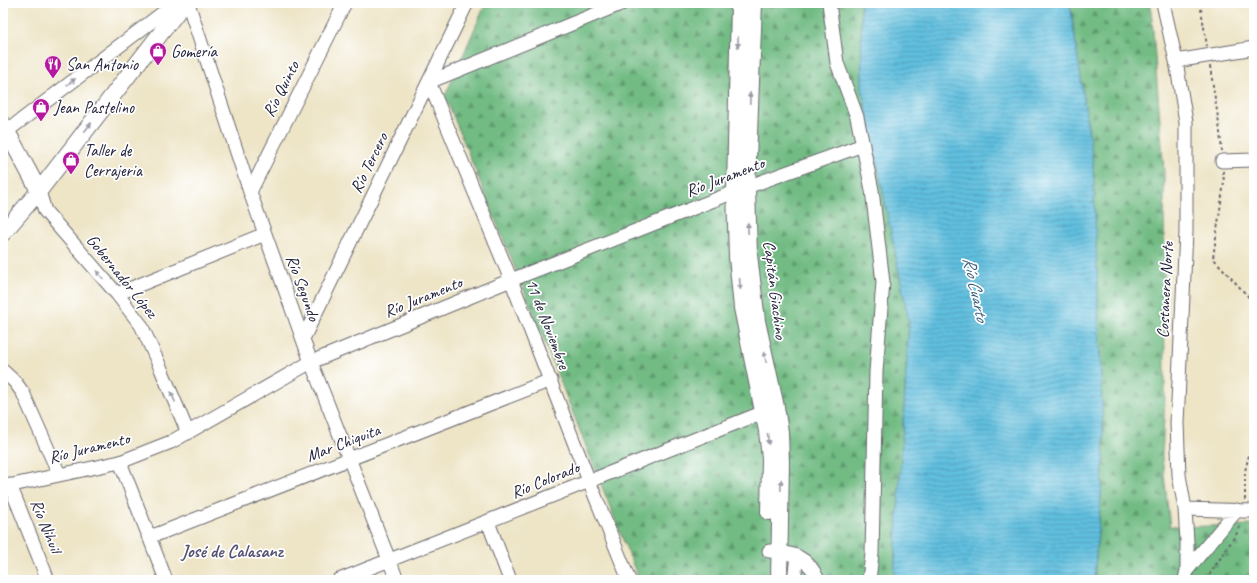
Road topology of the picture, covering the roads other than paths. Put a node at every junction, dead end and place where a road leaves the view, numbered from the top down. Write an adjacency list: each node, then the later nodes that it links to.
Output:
1 (181, 3): 14 (street, one-way to 1)
2 (184, 3): 19 (main road, one-way to 2)
3 (188, 3): 20 (street, Río Segundo)
4 (345, 3): 20 (street, Río Quinto)
5 (467, 3): 13 (street, Río Tercero)
6 (623, 3): 13 (street)
7 (739, 3): 18 (main road, Capitán Giachino, one-way to 18)
8 (754, 3): 18 (main road, Capitán Giachino, one-way to 8)
9 (829, 3): 15 (street)
10 (1163, 3): 12 (street, Costanera Norte)
11 (1254, 48): 12 (street)
12 (1176, 61): 36 (street, Costanera Norte)
13 (429, 82): 23 (street, 11 de Noviembre); 25 (street, Río Tercero)
14 (4, 130): 19 (main road)
15 (863, 145): 18 (street, Río Juramento); 55 (street)
16 (1254, 160): 17 (street)
17 (1222, 161)
18 (741, 189): 23 (street, Río Juramento); 29 (main road, Capitán Giachino, one-way to 29); 41 (main road, Capitán Giachino, one-way to 18)
19 (39, 191): 21 (main road); 24 (street, Gobernador López, one-way to 19)
20 (250, 192): 22 (street, Río Segundo)
21 (3, 233)
22 (265, 234): 24 (street); 25 (street, Río Segundo)
23 (511, 280): 26 (street, Río Juramento); 28 (street, 11 de Noviembre)
24 (117, 294): 30 (street, Gobernador López, one-way to 24)
25 (302, 339): 26 (street, Río Segundo)
26 (311, 362): 30 (street, Río Juramento); 31 (street, Río Segundo)
27 (3, 371): 33 (street)
28 (550, 380): 31 (street, Mar Chiquita); 34 (street, 11 de Noviembre)
29 (764, 412): 34 (street, Río Colorado); 41 (main road, Capitán Giachino, one-way to 41)
30 (188, 433): 32 (street, Río Juramento)
31 (349, 460): 40 (street, Mar Chiquita); 43 (street, Río Segundo)
32 (120, 462): 33 (street, Río Juramento); 40 (street)
33 (59, 474): 35 (street, Río Juramento)
34 (589, 481): 39 (street, Río Colorado); 50 (street, 11 de Noviembre)
35 (7, 486): 45 (street, Río Nihuil)
36 (1185, 509): 37 (street); 44 (street, Costanera Norte)
37 (1237, 510): 38 (street); 44 (street)
38 (1254, 511)
39 (488, 522): 43 (street, Río Colorado); 49 (street)
40 (148, 536): 46 (street)
41 (774, 551): 42 (street); 51 (main road, Capitán Giachino); 52 (main road, Capitán Giachino)
42 (797, 556): 53 (street); 54 (street)
43 (389, 560): 47 (street, Río Colorado); 48 (street, Río Segundo)
44 (1186, 575)
45 (48, 580)
46 (166, 580)
47 (339, 580)
48 (397, 580)
49 (510, 580)
50 (629, 580)
51 (768, 580)
52 (779, 580)
53 (794, 580)
54 (818, 580)
55 (869, 580)

